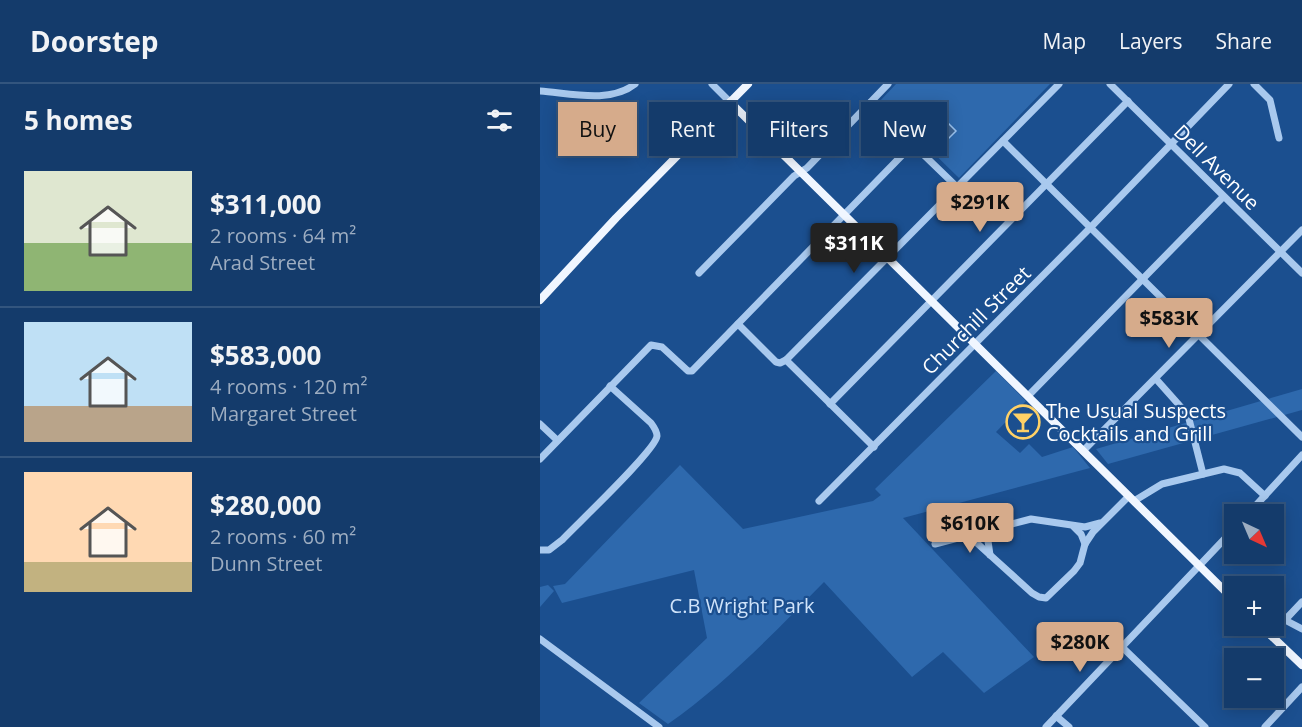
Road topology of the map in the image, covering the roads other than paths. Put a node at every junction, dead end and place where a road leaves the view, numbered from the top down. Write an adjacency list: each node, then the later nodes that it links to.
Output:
1 (635, 84): 9 (street)
2 (712, 84): 11 (street)
3 (748, 84): 11 (main road)
4 (888, 84): 12 (street)
5 (1059, 84): 16 (street)
6 (1110, 84): 10 (street, Dell Avenue)
7 (1229, 84): 17 (street, Churchill Street)
8 (1254, 84): 15 (street)
9 (540, 91)
10 (1128, 101): 17 (street, Dell Avenue); 22 (street)
11 (730, 102)
12 (870, 102)
13 (736, 108): 21 (main road)
14 (861, 111): 21 (street)
15 (1279, 138)
16 (1003, 141): 22 (street); 23 (street)
17 (1171, 145): 24 (street, Dell Avenue); 26 (street, Churchill Street)
18 (677, 156): 33 (main road)
19 (901, 156): 25 (street)
20 (925, 156): 23 (street)
21 (801, 172): 25 (main road); 30 (street)
22 (1046, 183): 26 (street); 34 (street)
23 (957, 187): 29 (street)
24 (1223, 197): 28 (street, Dell Avenue); 32 (street)
25 (844, 214): 29 (main road); 35 (street)
26 (1090, 228): 32 (street); 37 (street, Churchill Street)
27 (1302, 230): 28 (street)
28 (1280, 252): 31 (street, Dell Avenue); 36 (street)
29 (888, 258): 34 (main road); 38 (street)
30 (699, 273)
31 (1302, 273)
32 (1143, 279): 36 (street); 41 (street)
33 (540, 300)
34 (932, 301): 37 (main road); 42 (street)
35 (738, 324): 38 (street); 40 (street)
36 (1199, 335): 39 (street); 44 (street)
37 (975, 344): 41 (main road); 46 (street, Churchill Street)
38 (786, 360): 42 (street)
39 (1156, 380): 47 (street); 50 (street)
40 (610, 386): 45 (street); 62 (street)
41 (1028, 396): 47 (main road)
42 (830, 404): 46 (street)
43 (540, 424): 45 (street)
44 (1302, 437)
45 (557, 440): 49 (street)
46 (873, 447): 53 (street, Churchill Street)
47 (1083, 451): 52 (main road)
48 (1302, 455): 51 (street)
49 (540, 459)
50 (1203, 474): 51 (street); 52 (street)
51 (1265, 496): 54 (street)
52 (1132, 499): 55 (street); 64 (main road)
53 (819, 501)
54 (1257, 504)
55 (1100, 523): 56 (street); 61 (street)
56 (1073, 525): 57 (street); 61 (street)
57 (997, 527): 58 (street); 63 (street)
58 (968, 535): 60 (street); 63 (street)
59 (1224, 540): 64 (street)
60 (935, 544)
61 (1085, 544): 63 (street)
62 (540, 550)
63 (990, 555)
64 (1200, 566): 65 (main road); 71 (street)
65 (1224, 590)
66 (1302, 602): 67 (street)
67 (1285, 620): 68 (street)
68 (1302, 629)
69 (1271, 636): 72 (main road)
70 (540, 639): 76 (street)
71 (1122, 647): 74 (street); 79 (street)
72 (1301, 662)
73 (1302, 687): 75 (street)
74 (1056, 716): 77 (street); 78 (street)
75 (1270, 725)
76 (659, 727)
77 (1046, 727)
78 (1069, 727)
79 (1204, 727)

